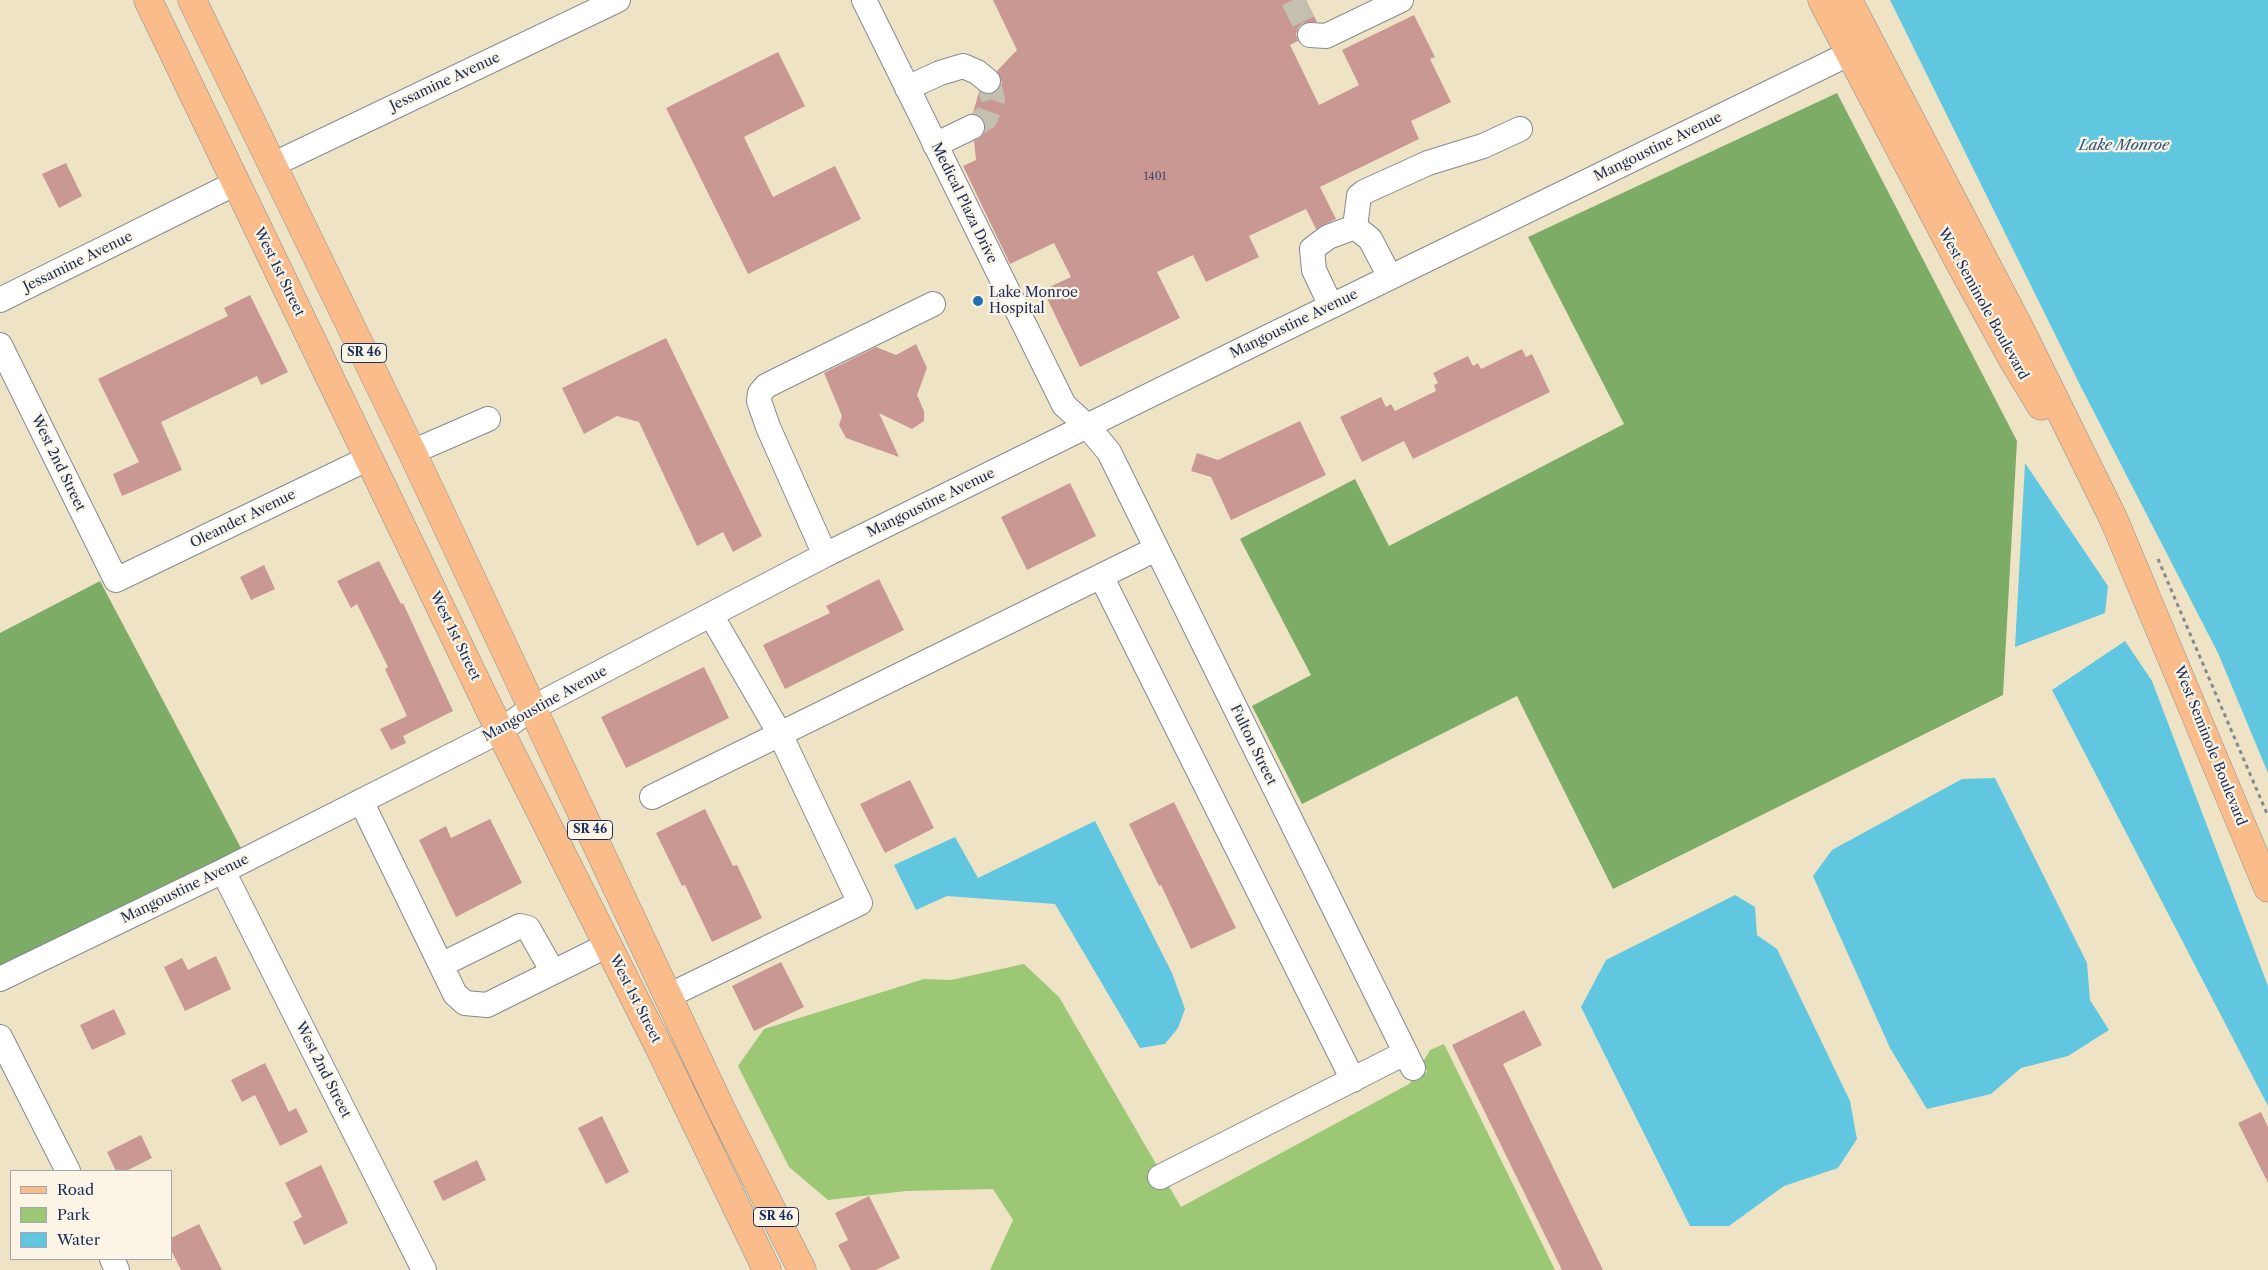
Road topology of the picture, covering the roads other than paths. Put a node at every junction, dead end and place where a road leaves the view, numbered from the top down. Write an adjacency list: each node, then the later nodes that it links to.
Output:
1 (148, 0): 9 (main road, West 1st Street / SR 46)
2 (192, 0): 16 (main road, SR 46)
3 (618, 0): 16 (street, Jessamine Avenue)
4 (864, 0): 12 (street, Medical Plaza Drive)
5 (1822, 0): 10 (main road, West Seminole Boulevard)
6 (1848, 0): 10 (main road, West Seminole Boulevard)
7 (1397, 1): 8 (street)
8 (1310, 36)
9 (171, 48): 16 (main road); 17 (main road, West 1st Street / SR 46)
10 (1860, 49): 20 (street, Mangoustine Avenue); 40 (main road, West Seminole Boulevard)
11 (988, 81): 12 (street)
12 (907, 88): 15 (street, Medical Plaza Drive)
13 (972, 127): 15 (street)
14 (1520, 129): 18 (street)
15 (935, 145): 26 (street, Medical Plaza Drive)
16 (272, 165): 19 (main road, SR 46)
17 (236, 183): 19 (main road); 21 (street, Jessamine Avenue); 28 (main road, West 1st Street / SR 46)
18 (1355, 227): 20 (street); 23 (street)
19 (316, 257): 27 (main road, SR 46)
20 (1390, 277): 23 (street, Mangoustine Avenue)
21 (0, 300)
22 (933, 304): 30 (street)
23 (1331, 306): 26 (street, Mangoustine Avenue)
24 (0, 345): 32 (street, West 2nd Street)
25 (488, 419): 27 (street)
26 (1088, 426): 29 (street, Fulton Street); 30 (street, Mangoustine Avenue)
27 (412, 452): 34 (main road, SR 46)
28 (369, 458): 32 (street, Oleander Avenue); 35 (main road, West 1st Street / SR 46)
29 (1156, 549): 31 (street); 47 (street, Fulton Street)
30 (825, 555): 33 (street, Mangoustine Avenue)
31 (1101, 576): 36 (street); 47 (street)
32 (116, 580)
33 (712, 615): 34 (street, Mangoustine Avenue); 36 (street)
34 (532, 708): 35 (street, Mangoustine Avenue); 45 (main road, SR 46)
35 (500, 730): 38 (street, Mangoustine Avenue); 41 (main road, West 1st Street / SR 46)
36 (780, 734): 37 (street); 45 (street)
37 (652, 797)
38 (361, 801): 39 (street, Mangoustine Avenue); 42 (street)
39 (223, 871): 44 (street, Mangoustine Avenue); 50 (street, West 2nd Street)
40 (2268, 888)
41 (608, 945): 43 (street); 51 (main road, West 1st Street / SR 46)
42 (441, 965): 43 (street); 43 (street)
43 (553, 972)
44 (0, 978)
45 (668, 996): 52 (main road, SR 46)
46 (0, 1037): 48 (street)
47 (1353, 1080): 49 (street)
48 (67, 1170)
49 (1160, 1178)
50 (424, 1270)
51 (767, 1270)
52 (802, 1270)

